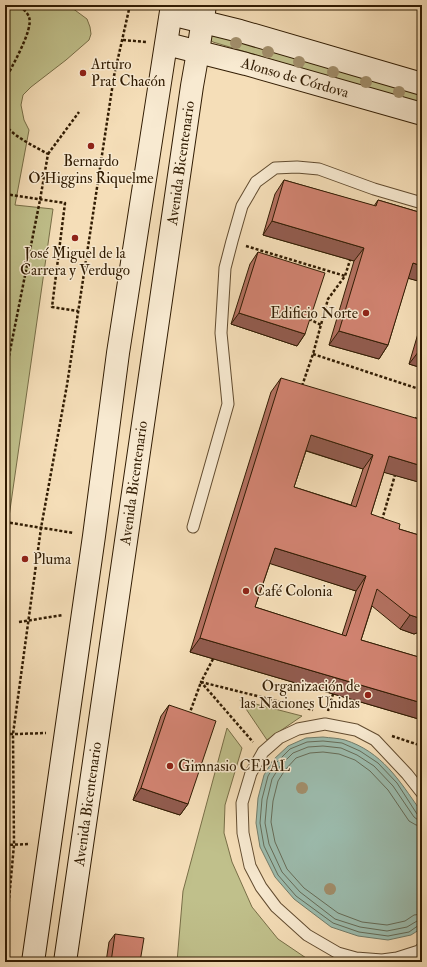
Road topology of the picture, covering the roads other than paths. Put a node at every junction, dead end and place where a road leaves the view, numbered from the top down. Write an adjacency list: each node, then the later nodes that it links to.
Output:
1 (172, 10): 2 (main road, Alonso de Córdova); 3 (main road)
2 (204, 14): 4 (main road, Avenida Bicentenario); 5 (main road, Alonso de Córdova)
3 (166, 44): 4 (main road, Alonso de Córdova); 12 (main road)
4 (198, 52): 6 (main road, Alonso de Córdova); 13 (main road, Avenida Bicentenario)
5 (422, 84)
6 (422, 114)
7 (422, 203): 8 (lane)
8 (193, 527)
9 (422, 793): 11 (lane)
10 (420, 949): 11 (lane); 14 (lane)
11 (341, 958)
12 (33, 962)
13 (65, 962)
14 (408, 962)

